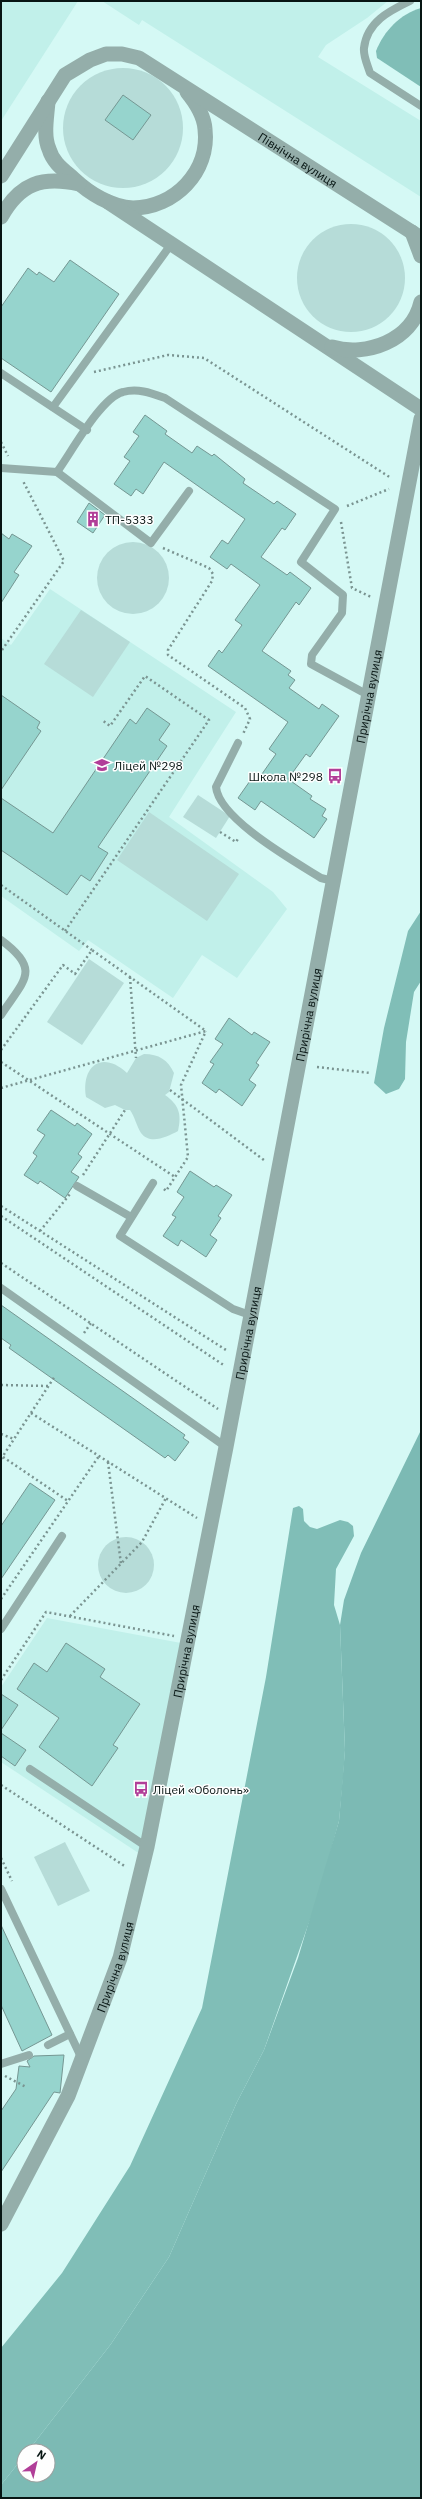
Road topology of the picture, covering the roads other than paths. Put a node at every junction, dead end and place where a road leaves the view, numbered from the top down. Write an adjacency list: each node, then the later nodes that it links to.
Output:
1 (410, 1): 4 (lane)
2 (183, 86): 3 (street, Північна вулиця); 7 (street); 9 (street, Північна вулиця)
3 (48, 99): 5 (street); 6 (street)
4 (421, 106)
5 (1, 176)
6 (80, 184): 7 (street); 8 (street)
7 (108, 202): 10 (street)
8 (1, 217)
9 (417, 235): 11 (street, Північна вулиця)
10 (172, 243): 13 (street); 15 (lane)
11 (421, 256)
12 (421, 302): 13 (street)
13 (323, 345): 16 (street)
14 (1, 373): 15 (lane)
15 (53, 407): 18 (lane)
16 (421, 408)
17 (421, 419): 22 (street, Прирічна вулиця)
18 (87, 430): 20 (lane); 22 (lane)
19 (1, 468): 20 (lane)
20 (57, 472): 21 (lane)
21 (189, 492)
22 (368, 695): 24 (street, Прирічна вулиця)
23 (238, 743): 24 (lane)
24 (333, 881): 31 (street, Прирічна вулиця)
25 (1, 940): 26 (lane)
26 (1, 1015)
27 (153, 1183): 29 (lane)
28 (77, 1186): 29 (lane)
29 (131, 1217): 31 (lane)
30 (1, 1288): 32 (lane)
31 (250, 1315): 32 (street, Прирічна вулиця)
32 (226, 1447): 36 (street, Прирічна вулиця)
33 (62, 1536): 34 (lane)
34 (1, 1630)
35 (30, 1769): 36 (lane)
36 (147, 1847): 41 (street, Прирічна вулиця)
37 (1, 1889): 38 (lane)
38 (70, 2034): 39 (lane); 41 (lane)
39 (48, 2045)
40 (28, 2055): 42 (lane)
41 (82, 2060): 43 (street, Прирічна вулиця)
42 (1, 2064)
43 (1, 2224)

